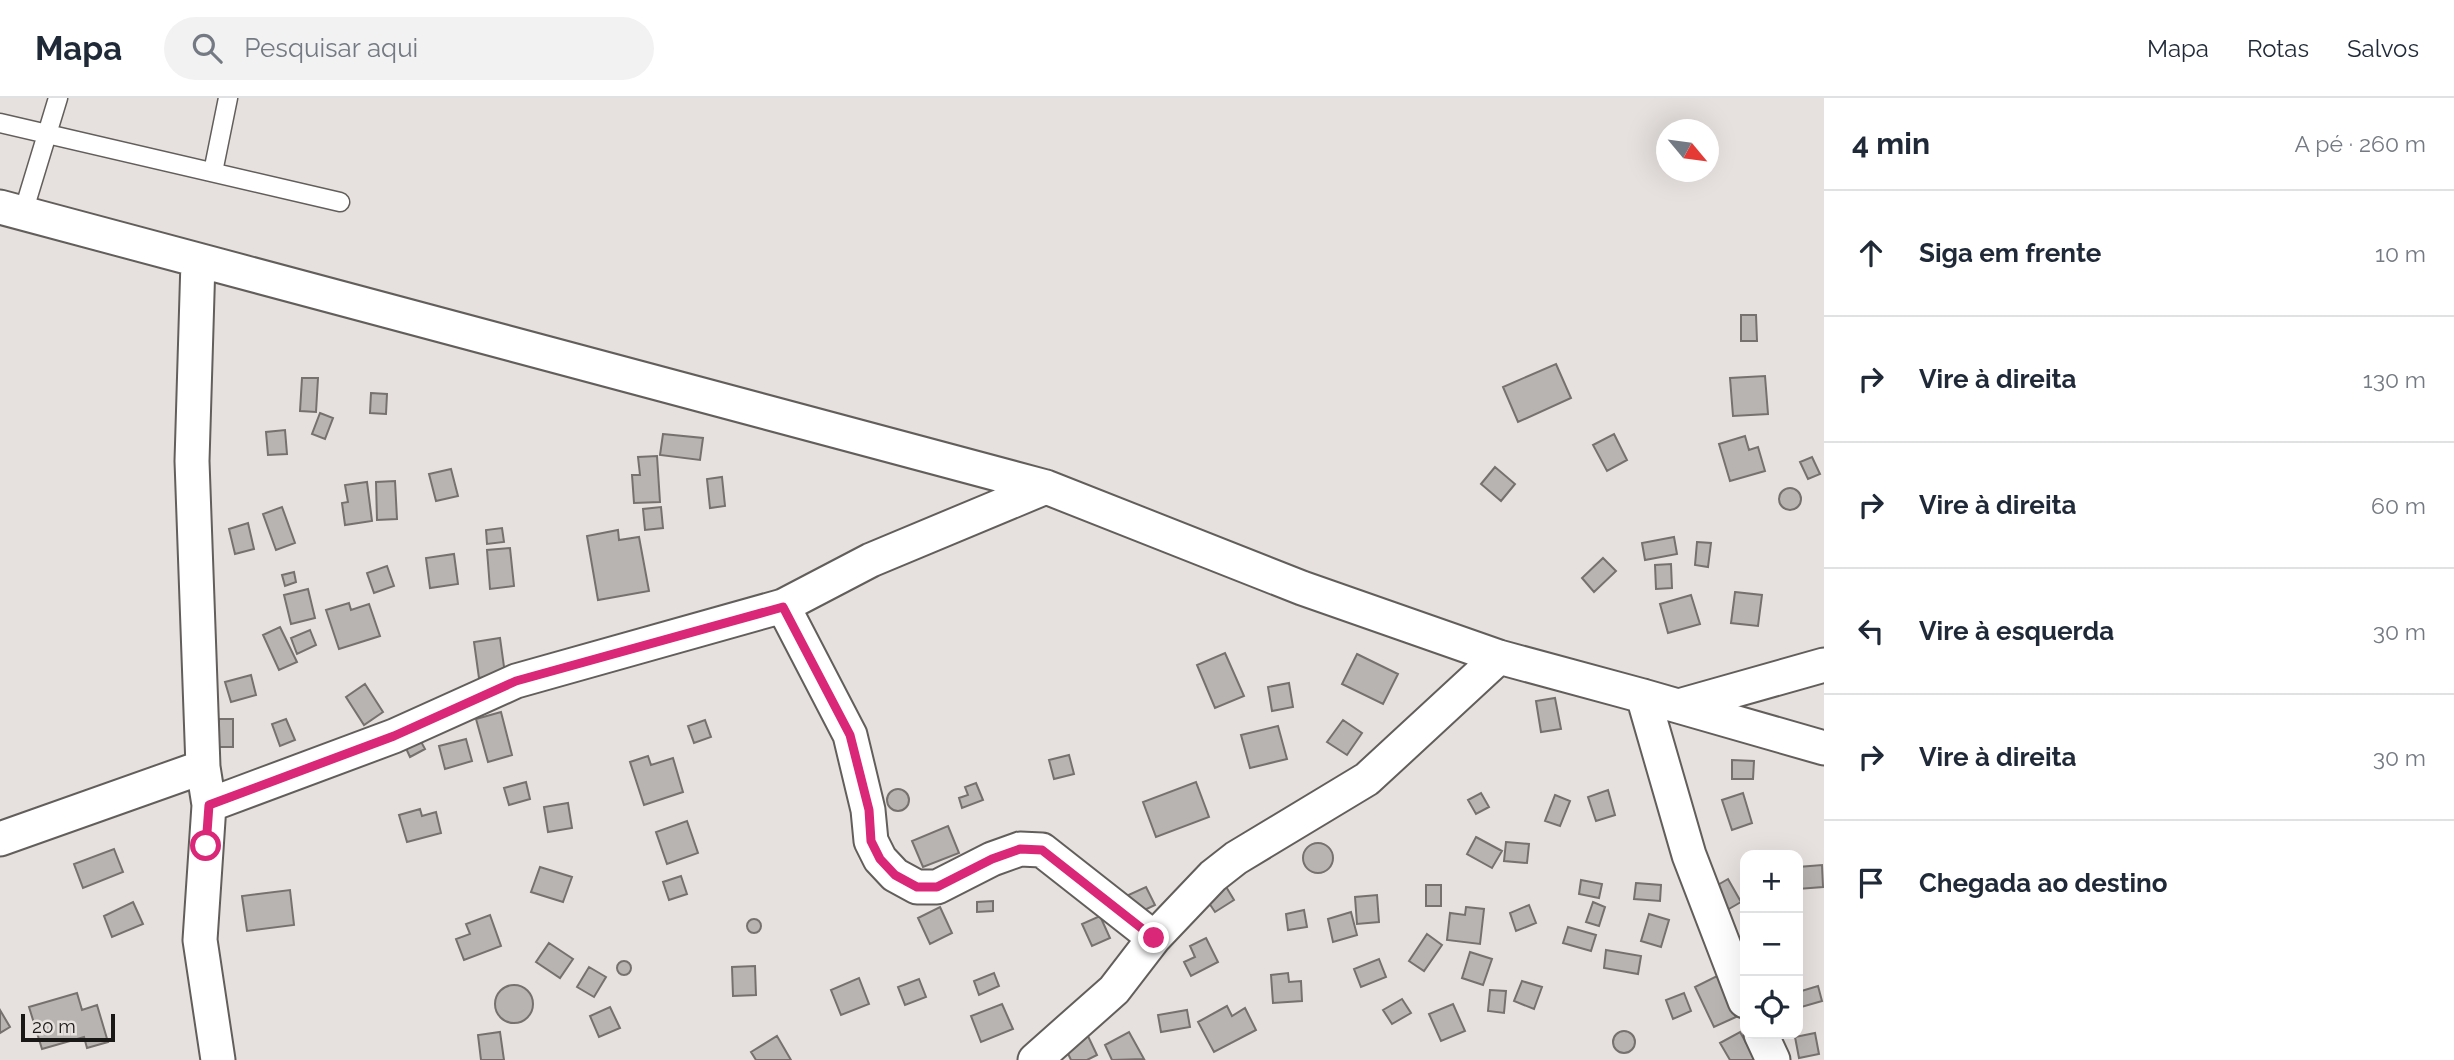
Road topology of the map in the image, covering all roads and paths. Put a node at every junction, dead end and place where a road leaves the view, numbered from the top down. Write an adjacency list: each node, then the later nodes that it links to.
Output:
1 (58, 98): 4 (lane)
2 (228, 98): 5 (lane)
3 (0, 123): 4 (lane)
4 (47, 135): 5 (lane); 7 (lane)
5 (213, 172): 6 (lane)
6 (340, 202)
7 (11, 210): 8 (street)
8 (198, 261): 9 (street); 16 (street)
9 (1046, 487): 10 (street); 11 (street)
10 (783, 607): 17 (street); 19 (street)
11 (1499, 657): 13 (street); 19 (street)
12 (1824, 665): 14 (street)
13 (1643, 695): 14 (street); 20 (street)
14 (1679, 706): 15 (street)
15 (1824, 748)
16 (203, 767): 17 (street); 18 (street)
17 (209, 805): 22 (street)
18 (0, 839)
19 (1154, 938): 23 (street)
20 (1740, 988)
21 (1763, 1039): 24 (street)
22 (218, 1060)
23 (1035, 1060)
24 (1773, 1060)

